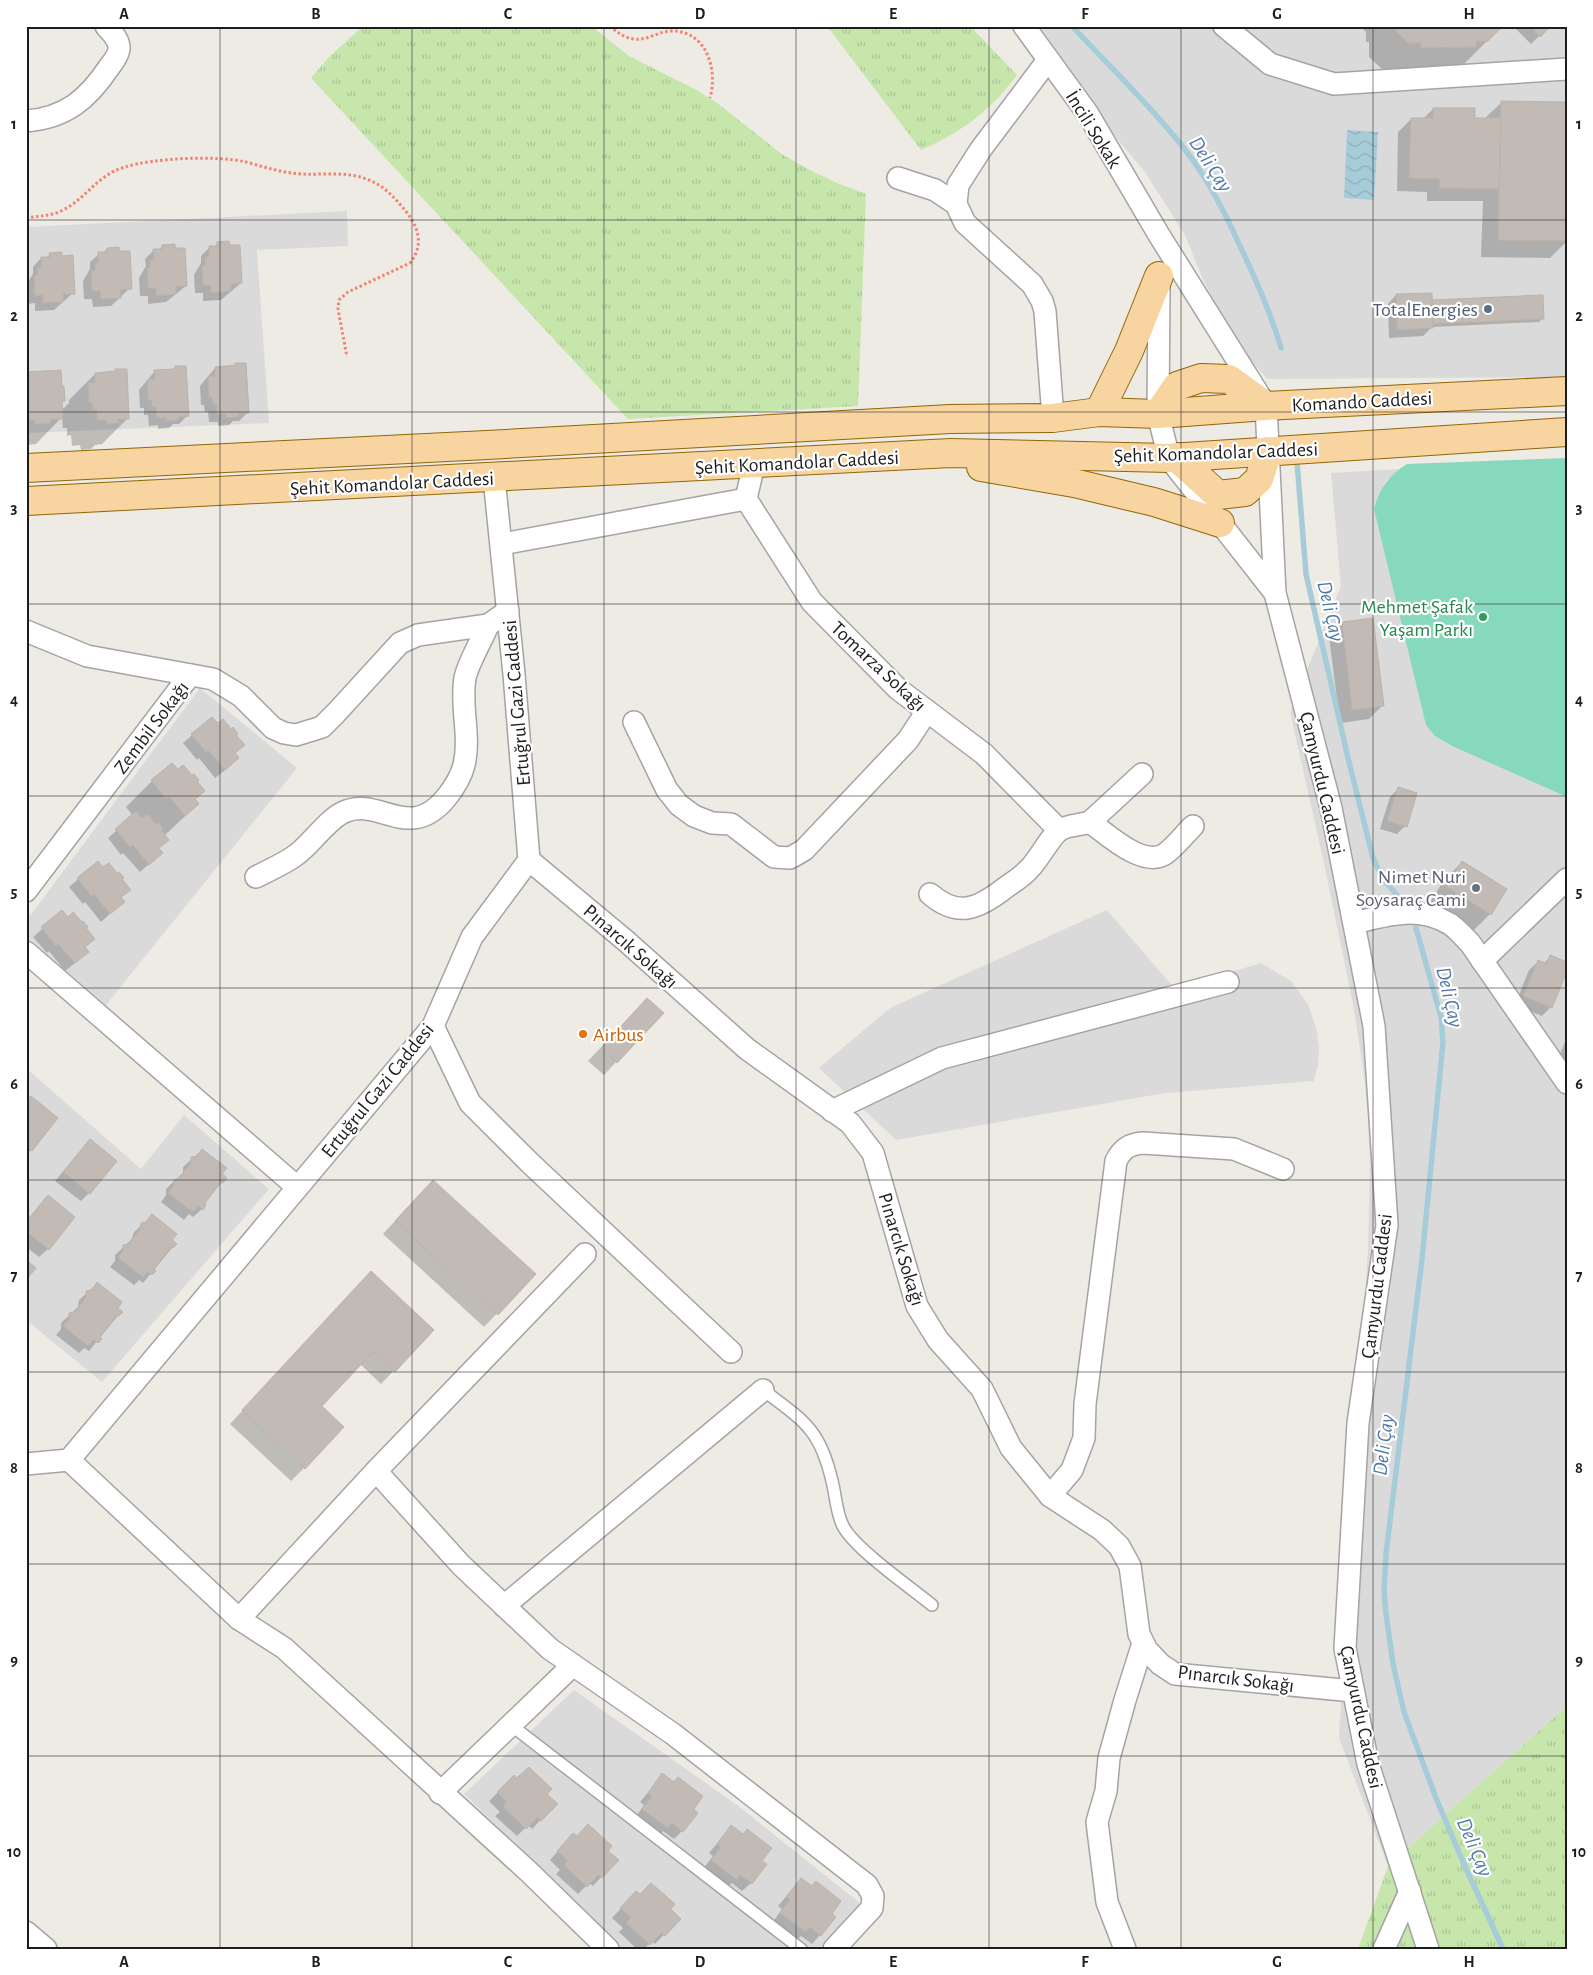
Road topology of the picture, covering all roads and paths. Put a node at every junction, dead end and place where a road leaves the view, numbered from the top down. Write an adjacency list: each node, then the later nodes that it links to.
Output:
1 (106, 26): 8 (street)
2 (610, 26): 7 (path)
3 (1024, 26): 5 (street, İncili Sokak)
4 (1224, 26): 6 (street)
5 (1048, 60): 10 (street); 12 (street, İncili Sokak)
6 (1567, 69)
7 (710, 98)
8 (26, 121)
9 (898, 178): 10 (street)
10 (956, 204): 19 (street)
11 (26, 218): 14 (path)
12 (1159, 235): 13 (street); 16 (street, İncili Sokak)
13 (1159, 276): 17 (main road); 18 (street)
14 (347, 357)
15 (1567, 391): 16 (main road, Komando Caddesi)
16 (1266, 406): 18 (main road, Komando Caddesi); 21 (street, Çamyurdu Caddesi)
17 (1099, 412): 18 (main road, Şehit Komandolar Caddesi); 19 (main road, Şehit Komandolar Caddesi)
18 (1158, 414): 23 (street, Çamyurdu Caddesi)
19 (1052, 418): 25 (main road, Şehit Komandolar Caddesi)
20 (1567, 432): 21 (main road, Şehit Komandolar Caddesi)
21 (1268, 451): 23 (main road, Şehit Komandolar Caddesi); 23 (main road); 31 (street, Çamyurdu Caddesi)
22 (911, 455): 23 (main road, Şehit Komandolar Caddesi); 24 (main road, Şehit Komandolar Caddesi); 29 (main road)
23 (1173, 457): 29 (street, Çamyurdu Caddesi)
24 (754, 464): 26 (main road, Şehit Komandolar Caddesi); 27 (street)
25 (26, 468)
26 (494, 478): 28 (main road, Şehit Komandolar Caddesi); 30 (street, Ertuğrul Gazi Caddesi)
27 (746, 500): 30 (street); 36 (street, Tomarza Sokağı)
28 (26, 501)
29 (1220, 523): 31 (street, Çamyurdu Caddesi)
30 (502, 544): 32 (street, Ertuğrul Gazi Caddesi)
31 (1274, 593): 47 (street, Çamyurdu Caddesi)
32 (508, 611): 33 (street, Zembil Sokağı); 42 (street, Ertuğrul Gazi Caddesi)
33 (488, 625): 35 (street, Zembil Sokağı); 43 (street)
34 (26, 631): 35 (street)
35 (190, 675): 45 (street, Zembil Sokağı)
36 (927, 711): 37 (street); 41 (street, Tomarza Sokağı)
37 (634, 722)
38 (1142, 774): 39 (street)
39 (1090, 822): 40 (street); 41 (street)
40 (1193, 826)
41 (1060, 830): 46 (street)
42 (529, 860): 51 (street, Ertuğrul Gazi Caddesi); 53 (street, Pınarcık Sokağı)
43 (256, 877)
44 (1567, 879): 49 (street)
45 (26, 891)
46 (930, 894)
47 (1354, 923): 49 (street); 68 (street, Çamyurdu Caddesi)
48 (26, 952): 55 (street)
49 (1482, 961): 52 (street)
50 (1228, 982): 53 (street)
51 (433, 1026): 55 (street, Ertuğrul Gazi Caddesi); 57 (street)
52 (1567, 1083)
53 (832, 1111): 62 (street, Pınarcık Sokağı)
54 (1283, 1169): 62 (street)
55 (297, 1187): 59 (street, Ertuğrul Gazi Caddesi)
56 (585, 1254): 61 (street)
57 (731, 1352)
58 (763, 1390): 63 (lane); 64 (street)
59 (69, 1460): 60 (street); 65 (street)
60 (26, 1464)
61 (376, 1471): 64 (street); 65 (street)
62 (1050, 1496): 66 (street, Pınarcık Sokağı)
63 (932, 1605)
64 (504, 1606): 67 (street)
65 (239, 1620): 70 (street)
66 (1143, 1643): 68 (street, Pınarcık Sokağı); 77 (street)
67 (573, 1665): 69 (street); 76 (street)
68 (1353, 1691): 71 (street, Çamyurdu Caddesi)
69 (510, 1725): 70 (street); 75 (lane)
70 (440, 1793): 74 (street)
71 (1410, 1891): 78 (street); 79 (street, Çamyurdu Caddesi)
72 (26, 1932): 73 (street)
73 (46, 1949)
74 (608, 1949)
75 (801, 1949)
76 (834, 1949)
77 (1126, 1949)
78 (1384, 1949)
79 (1428, 1949)

